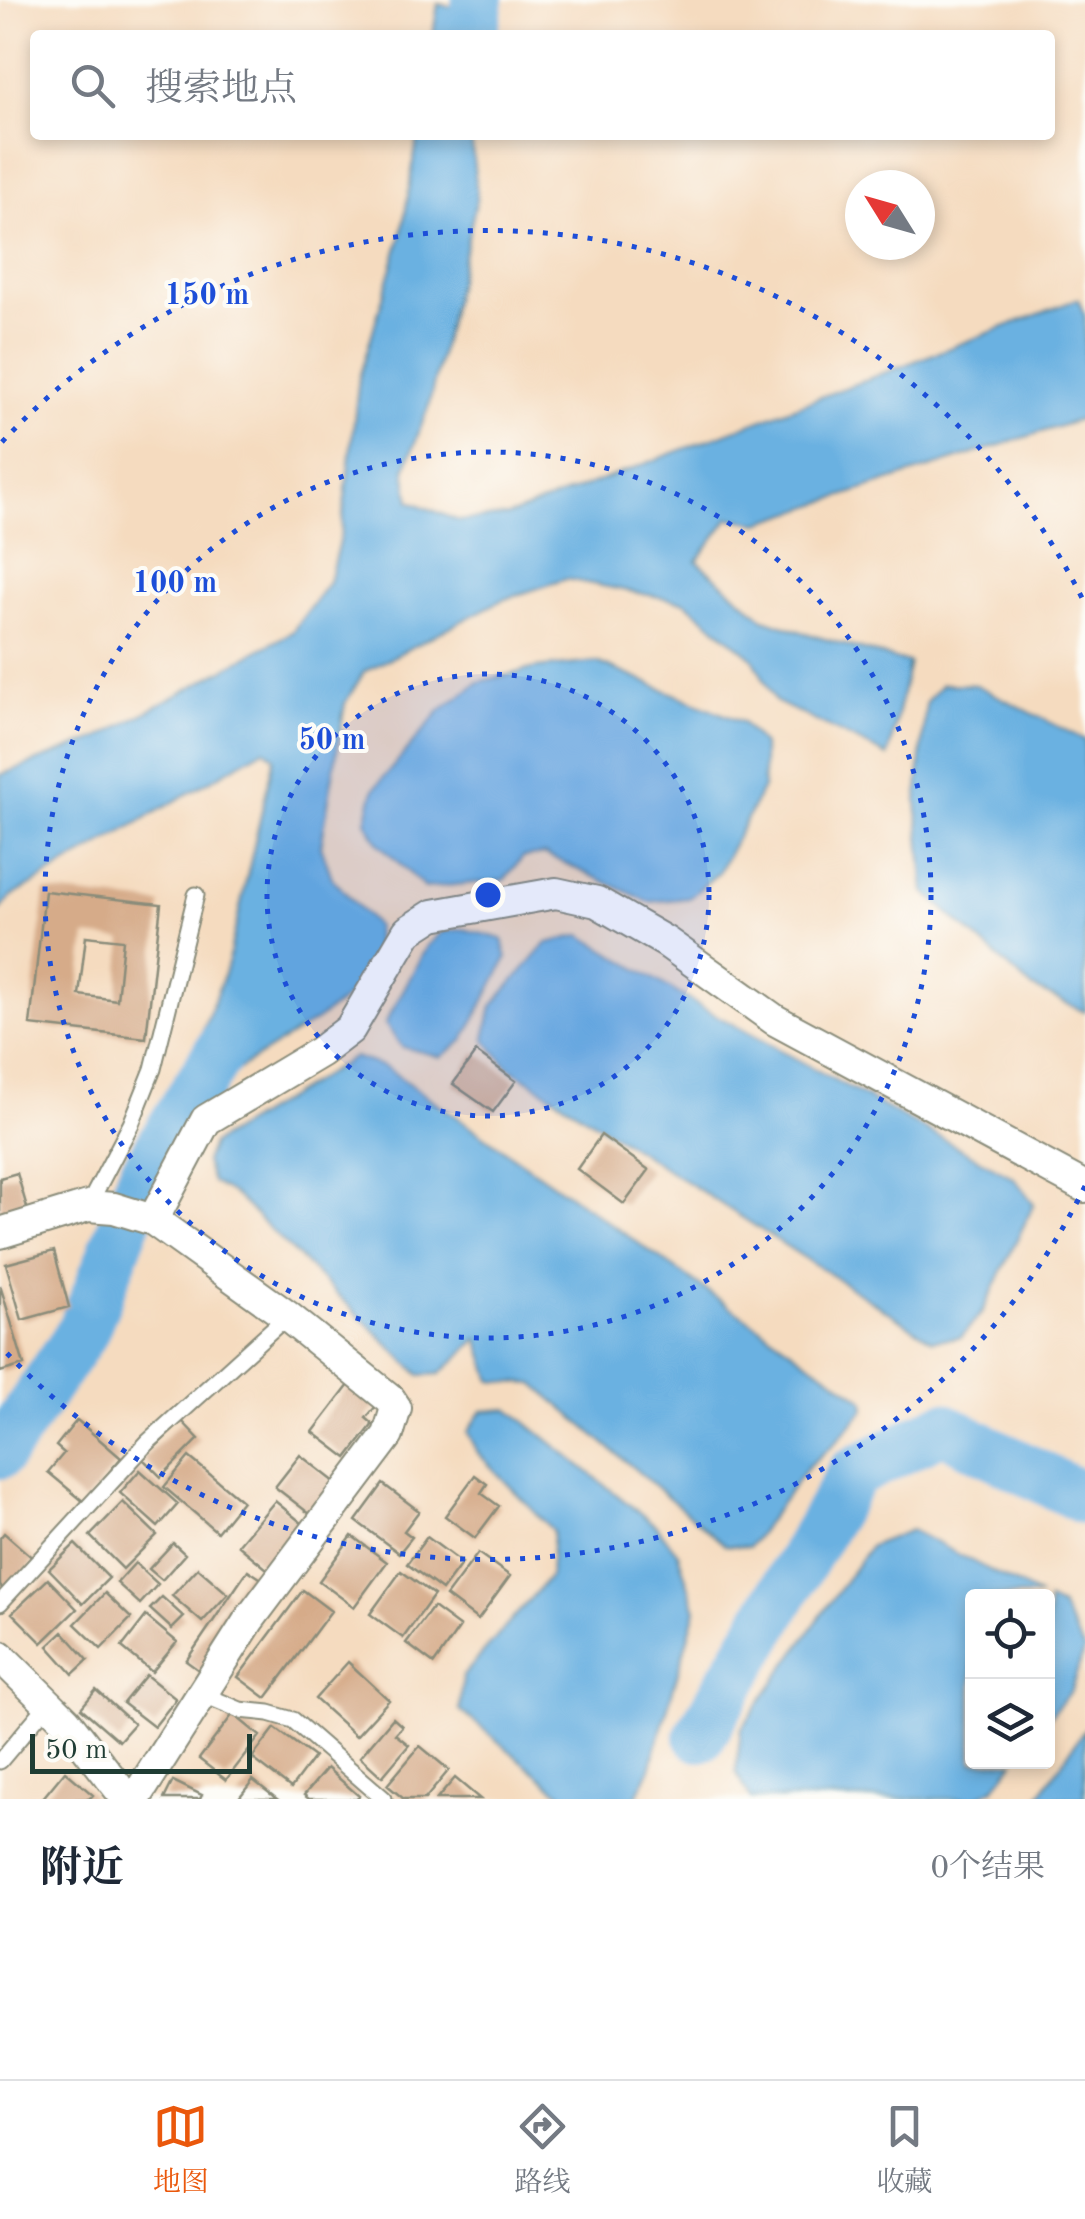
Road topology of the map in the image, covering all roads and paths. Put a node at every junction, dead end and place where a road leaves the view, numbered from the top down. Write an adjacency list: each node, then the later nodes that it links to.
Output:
1 (196, 895): 3 (lane)
2 (1085, 1186): 3 (street)
3 (123, 1212): 4 (street); 5 (street)
4 (0, 1232)
5 (287, 1316): 6 (lane); 8 (street)
6 (0, 1603)
7 (0, 1656): 9 (street)
8 (202, 1694): 12 (street); 13 (lane)
9 (48, 1704): 10 (lane); 11 (street)
10 (0, 1761)
11 (126, 1799)
12 (134, 1799)
13 (384, 1799)

